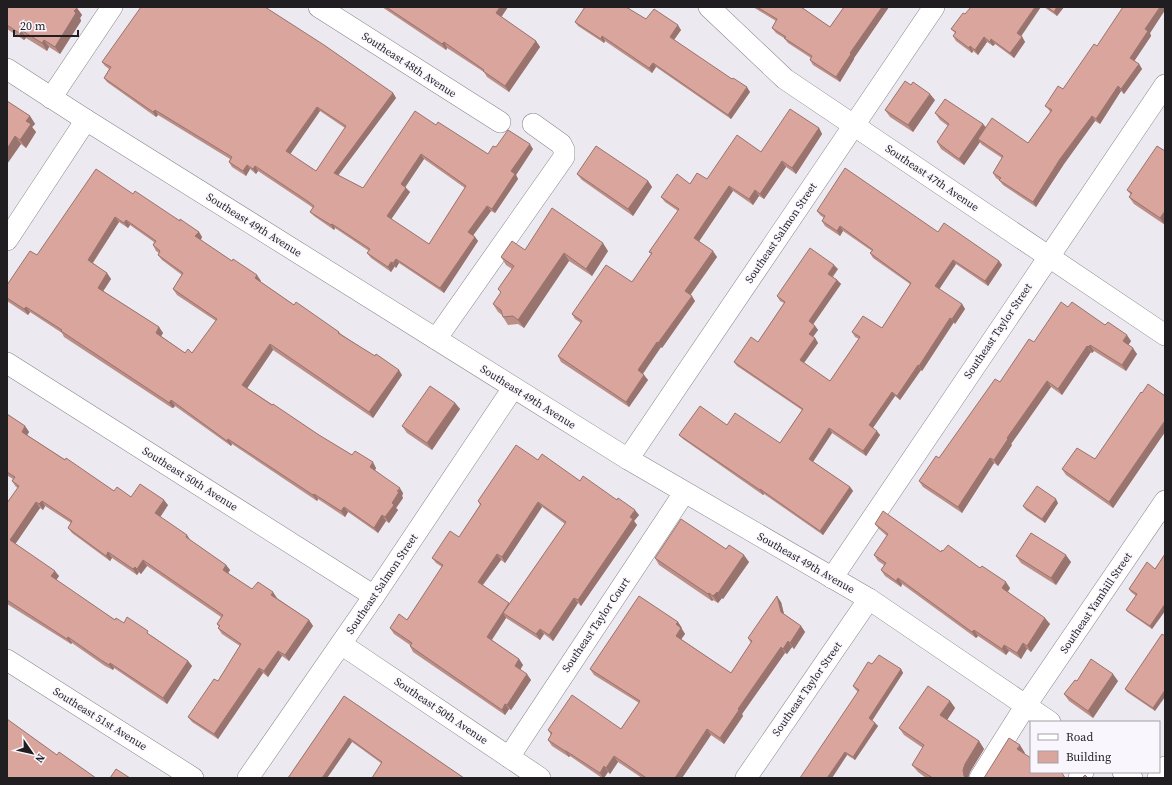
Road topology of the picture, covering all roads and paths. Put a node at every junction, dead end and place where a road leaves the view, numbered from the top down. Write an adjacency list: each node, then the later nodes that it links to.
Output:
1 (112, 7): 7 (street)
2 (319, 7): 9 (street, Southeast 48th Avenue)
3 (709, 7): 11 (street, Southeast 47th Avenue)
4 (934, 7): 11 (street, Southeast Salmon Street)
5 (7, 69): 7 (street, Southeast 49th Avenue)
6 (1165, 85): 13 (street, Southeast Taylor Street)
7 (51, 98): 8 (street, Southeast 49th Avenue)
8 (86, 120): 12 (street); 15 (street, Southeast 49th Avenue)
9 (500, 122)
10 (533, 124): 15 (street)
11 (854, 125): 13 (street, Southeast 47th Avenue); 18 (street, Southeast Salmon Street)
12 (7, 240)
13 (1048, 256): 14 (street, Southeast 47th Avenue); 21 (street, Southeast Taylor Street)
14 (1165, 335)
15 (436, 339): 17 (street, Southeast 49th Avenue)
16 (7, 363): 22 (street, Southeast 50th Avenue)
17 (513, 388): 18 (street, Southeast 49th Avenue); 22 (street, Southeast Salmon Street)
18 (628, 459): 19 (street, Southeast 49th Avenue)
19 (684, 492): 21 (street, Southeast 49th Avenue); 28 (street, Southeast Taylor Court)
20 (1162, 511): 26 (street, Southeast Yamhill Street)
21 (832, 578): 23 (street, Southeast 49th Avenue)
22 (374, 596): 24 (street, Southeast Salmon Street)
23 (869, 599): 26 (street, Southeast 49th Avenue); 33 (street, Southeast Taylor Street)
24 (341, 644): 28 (street, Southeast 50th Avenue); 31 (street, Southeast Salmon Street)
25 (7, 660): 30 (street, Southeast 51st Avenue)
26 (1026, 705): 27 (street, Southeast 49th Avenue); 34 (street, Southeast Yamhill Street)
27 (1049, 721)
28 (509, 757): 32 (street, Southeast 50th Avenue)
29 (1165, 767): 35 (street)
30 (193, 778)
31 (248, 778)
32 (540, 778)
33 (746, 778)
34 (980, 778)
35 (1158, 778)

